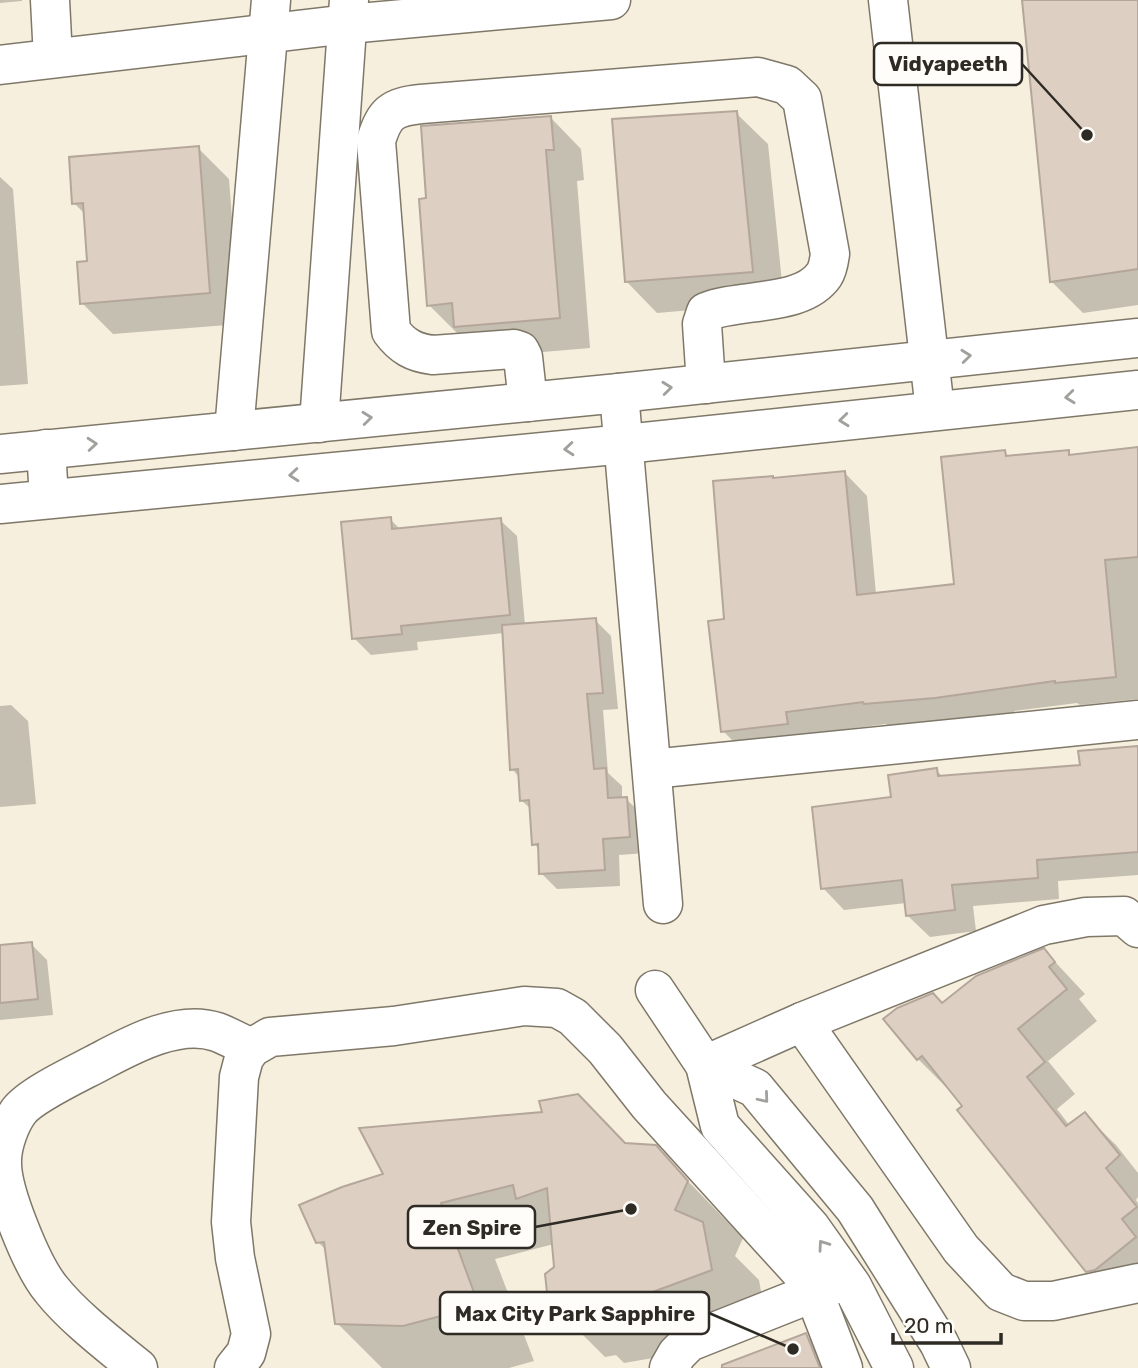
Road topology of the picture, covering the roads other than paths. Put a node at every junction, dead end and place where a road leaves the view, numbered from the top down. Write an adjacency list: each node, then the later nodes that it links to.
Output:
1 (50, 0): 6 (street)
2 (611, 0): 4 (street)
3 (888, 0): 9 (street)
4 (349, 12): 5 (street); 15 (street)
5 (269, 17): 6 (street); 16 (street)
6 (53, 58): 7 (street)
7 (0, 65)
8 (1138, 338): 9 (street, one-way to 8)
9 (929, 360): 10 (street); 14 (street)
10 (706, 384): 12 (street, one-way to 10); 13 (street)
11 (1138, 390): 14 (street, one-way to 14)
12 (619, 393): 13 (street); 17 (street)
13 (528, 402): 15 (street, one-way to 13)
14 (935, 410): 17 (street, one-way to 17)
15 (319, 423): 16 (street)
16 (234, 431): 18 (street, one-way to 16)
17 (625, 444): 20 (street, one-way to 20); 23 (street)
18 (46, 449): 19 (street); 20 (street)
19 (0, 454)
20 (49, 498): 21 (street)
21 (0, 503)
22 (1138, 720): 23 (street)
23 (652, 769): 24 (street)
24 (663, 904)
25 (1138, 928): 27 (street)
26 (654, 990): 29 (street)
27 (803, 1022): 29 (street); 31 (street)
28 (251, 1048): 32 (street); 33 (street); 34 (street)
29 (705, 1065): 30 (street, one-way to 30); 32 (street, one-way to 29)
30 (889, 1263): 32 (street); 38 (street)
31 (1138, 1283)
32 (830, 1286): 35 (street); 36 (street); 37 (street)
33 (138, 1368)
34 (234, 1368)
35 (669, 1368)
36 (843, 1368)
37 (894, 1368)
38 (951, 1368)

